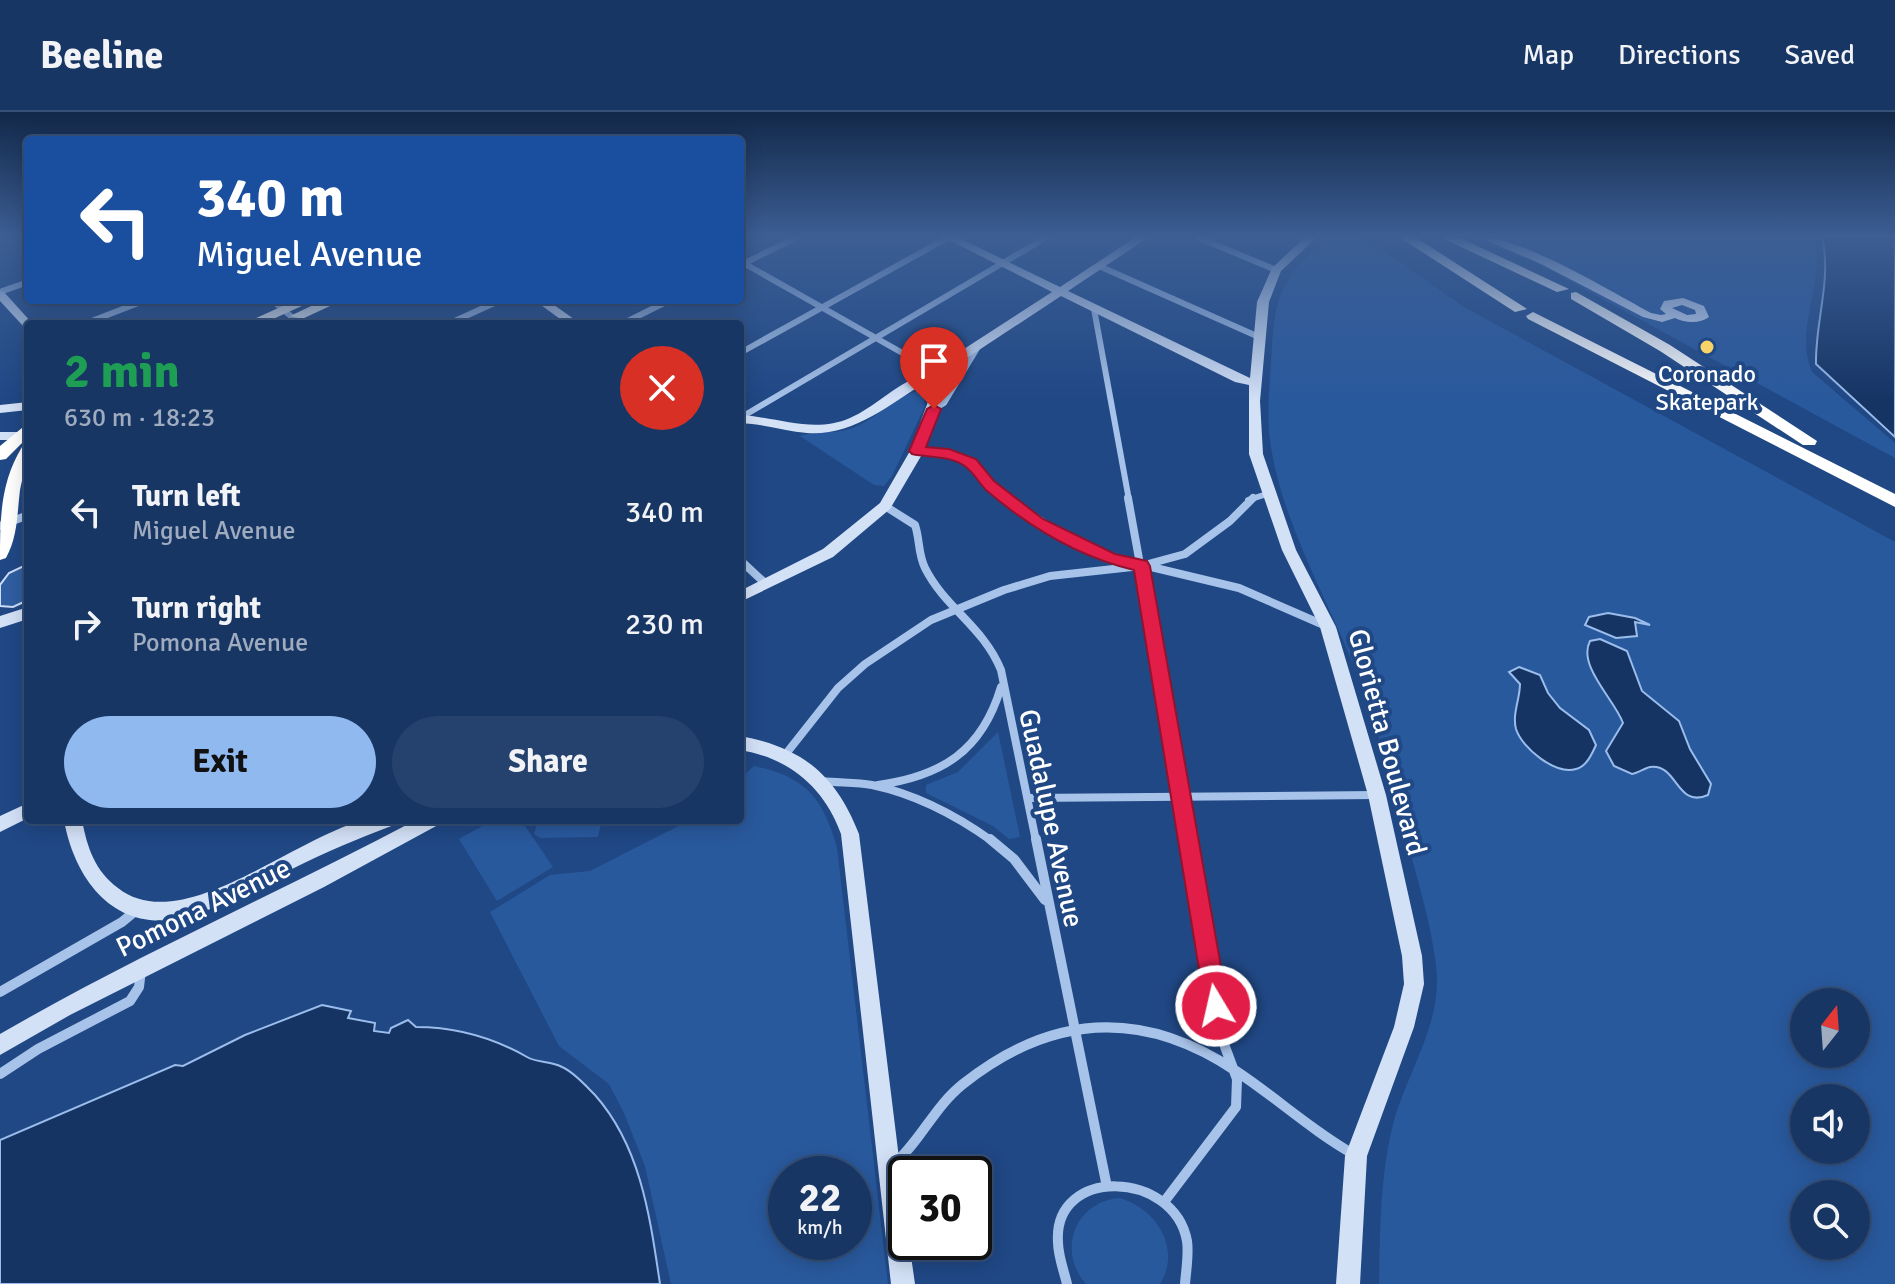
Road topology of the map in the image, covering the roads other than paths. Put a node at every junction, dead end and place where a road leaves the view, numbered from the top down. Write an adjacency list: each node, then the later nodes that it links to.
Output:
1 (793, 292): 19 (street)
2 (851, 292): 19 (street)
3 (955, 292): 30 (street)
4 (1058, 292): 31 (street)
5 (1060, 292): 20 (street)
6 (1091, 292): 20 (street)
7 (1157, 292): 29 (street)
8 (1267, 292): 29 (street, Glorietta Boulevard)
9 (1492, 292): 47 (highway)
10 (1568, 292): 45 (highway)
11 (1602, 292): 22 (street)
12 (0, 293): 23 (street)
13 (136, 304): 24 (street)
14 (302, 304): 21 (highway)
15 (322, 304): 21 (highway)
16 (492, 304): 26 (street)
17 (546, 304): 27 (street)
18 (662, 304): 28 (street)
19 (822, 308): 30 (street); 32 (street)
20 (1094, 309): 35 (street); 53 (street)
21 (285, 315): 25 (highway)
22 (1673, 315)
23 (24, 320)
24 (94, 320)
25 (266, 320)
26 (457, 320)
27 (569, 320)
28 (630, 320)
29 (1259, 337): 35 (street, Glorietta Boulevard)
30 (876, 338): 33 (street); 39 (street)
31 (979, 344): 34 (street); 37 (street)
32 (744, 351)
33 (902, 353): 34 (street); 34 (street)
34 (932, 380): 37 (street); 40 (street); 41 (street)
35 (1255, 383): 46 (street, Glorietta Boulevard)
36 (24, 406): 38 (street)
37 (934, 409): 41 (street)
38 (0, 412)
39 (744, 416)
40 (744, 418)
41 (927, 424): 43 (street)
42 (18, 438): 44 (highway); 50 (highway)
43 (917, 451): 48 (street); 53 (street)
44 (0, 455)
45 (1895, 491)
46 (1267, 494): 53 (street); 59 (street, Glorietta Boulevard)
47 (1895, 501)
48 (885, 506): 54 (street); 56 (street, Guadalupe Avenue)
49 (24, 516): 50 (street)
50 (4, 524): 51 (highway)
51 (0, 554)
52 (744, 564): 54 (street)
53 (1141, 566): 56 (street); 59 (street); 67 (street)
54 (766, 584): 55 (street)
55 (744, 595)
56 (958, 608): 60 (street, Guadalupe Avenue); 62 (street)
57 (24, 614): 58 (street)
58 (0, 622)
59 (1328, 627): 65 (street, Glorietta Boulevard)
60 (1001, 670): 64 (street); 66 (street, Guadalupe Avenue)
61 (744, 744): 62 (street)
62 (785, 755): 63 (street)
63 (822, 781): 64 (street); 83 (street)
64 (873, 785): 73 (street)
65 (1377, 795): 67 (street); 82 (street, Glorietta Boulevard)
66 (1028, 798): 67 (street); 73 (street, Guadalupe Avenue)
67 (1183, 798): 79 (street)
68 (24, 812): 69 (street)
69 (0, 824)
70 (73, 824): 74 (street)
71 (378, 824): 74 (street)
72 (425, 824): 75 (street, Pomona Avenue)
73 (1047, 903): 77 (street, Guadalupe Avenue)
74 (139, 908): 76 (street)
75 (141, 969): 78 (street, Pomona Avenue); 80 (street)
76 (0, 992)
77 (1075, 1027): 79 (street); 81 (street); 84 (street, Guadalupe Avenue)
78 (0, 1045)
79 (1235, 1071): 82 (street); 85 (street)
80 (0, 1074)
81 (906, 1156)
82 (1356, 1156): 90 (street, Glorietta Boulevard)
83 (888, 1169)
84 (1106, 1182): 85 (street); 88 (street)
85 (1164, 1202): 89 (street)
86 (900, 1260): 87 (street)
87 (903, 1284)
88 (1067, 1284)
89 (1185, 1284)
90 (1348, 1284)

